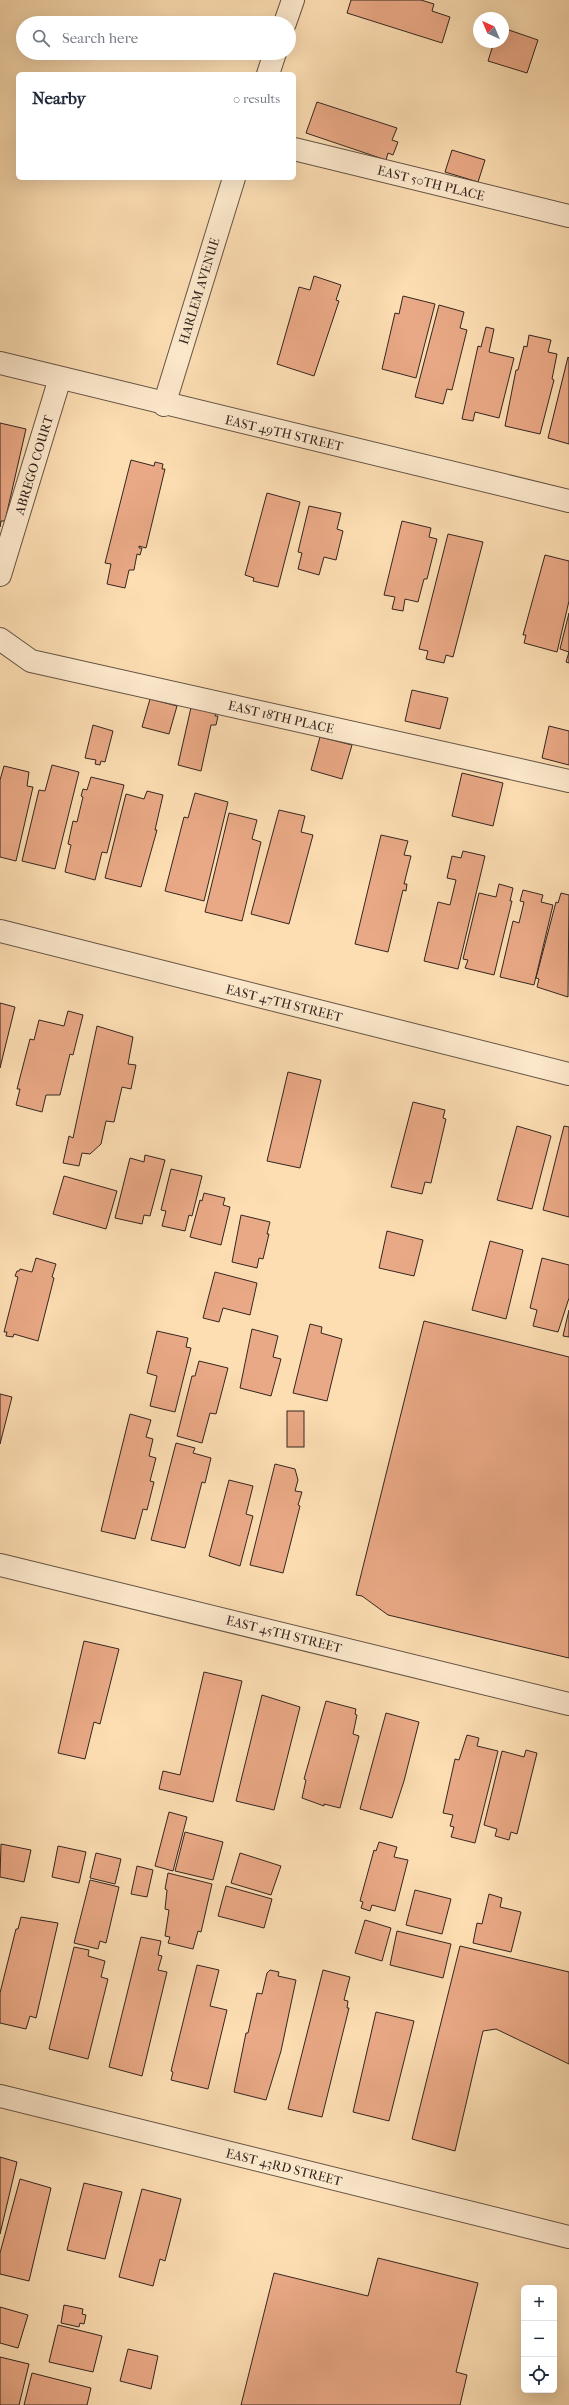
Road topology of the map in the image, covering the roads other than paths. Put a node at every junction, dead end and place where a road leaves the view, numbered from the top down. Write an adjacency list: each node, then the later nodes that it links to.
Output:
1 (293, 0): 2 (street)
2 (287, 16)
3 (273, 60): 4 (street)
4 (269, 72)
5 (296, 149): 7 (street, EAST 50TH PLACE)
6 (233, 180): 10 (street, HARLEM AVENUE)
7 (569, 216)
8 (0, 363): 9 (street, EAST 49TH STREET)
9 (60, 378): 10 (street, EAST 49TH STREET); 12 (street, ABREGO COURT)
10 (164, 404): 11 (street, EAST 49TH STREET)
11 (569, 501)
12 (0, 575)
13 (0, 639): 14 (street, EAST 18TH PLACE)
14 (569, 781)
15 (0, 931): 16 (street, EAST 47TH STREET)
16 (569, 1074)
17 (0, 1565): 18 (street, EAST 45TH STREET)
18 (569, 1704)
19 (0, 2096): 20 (street, EAST 43RD STREET)
20 (569, 2237)

